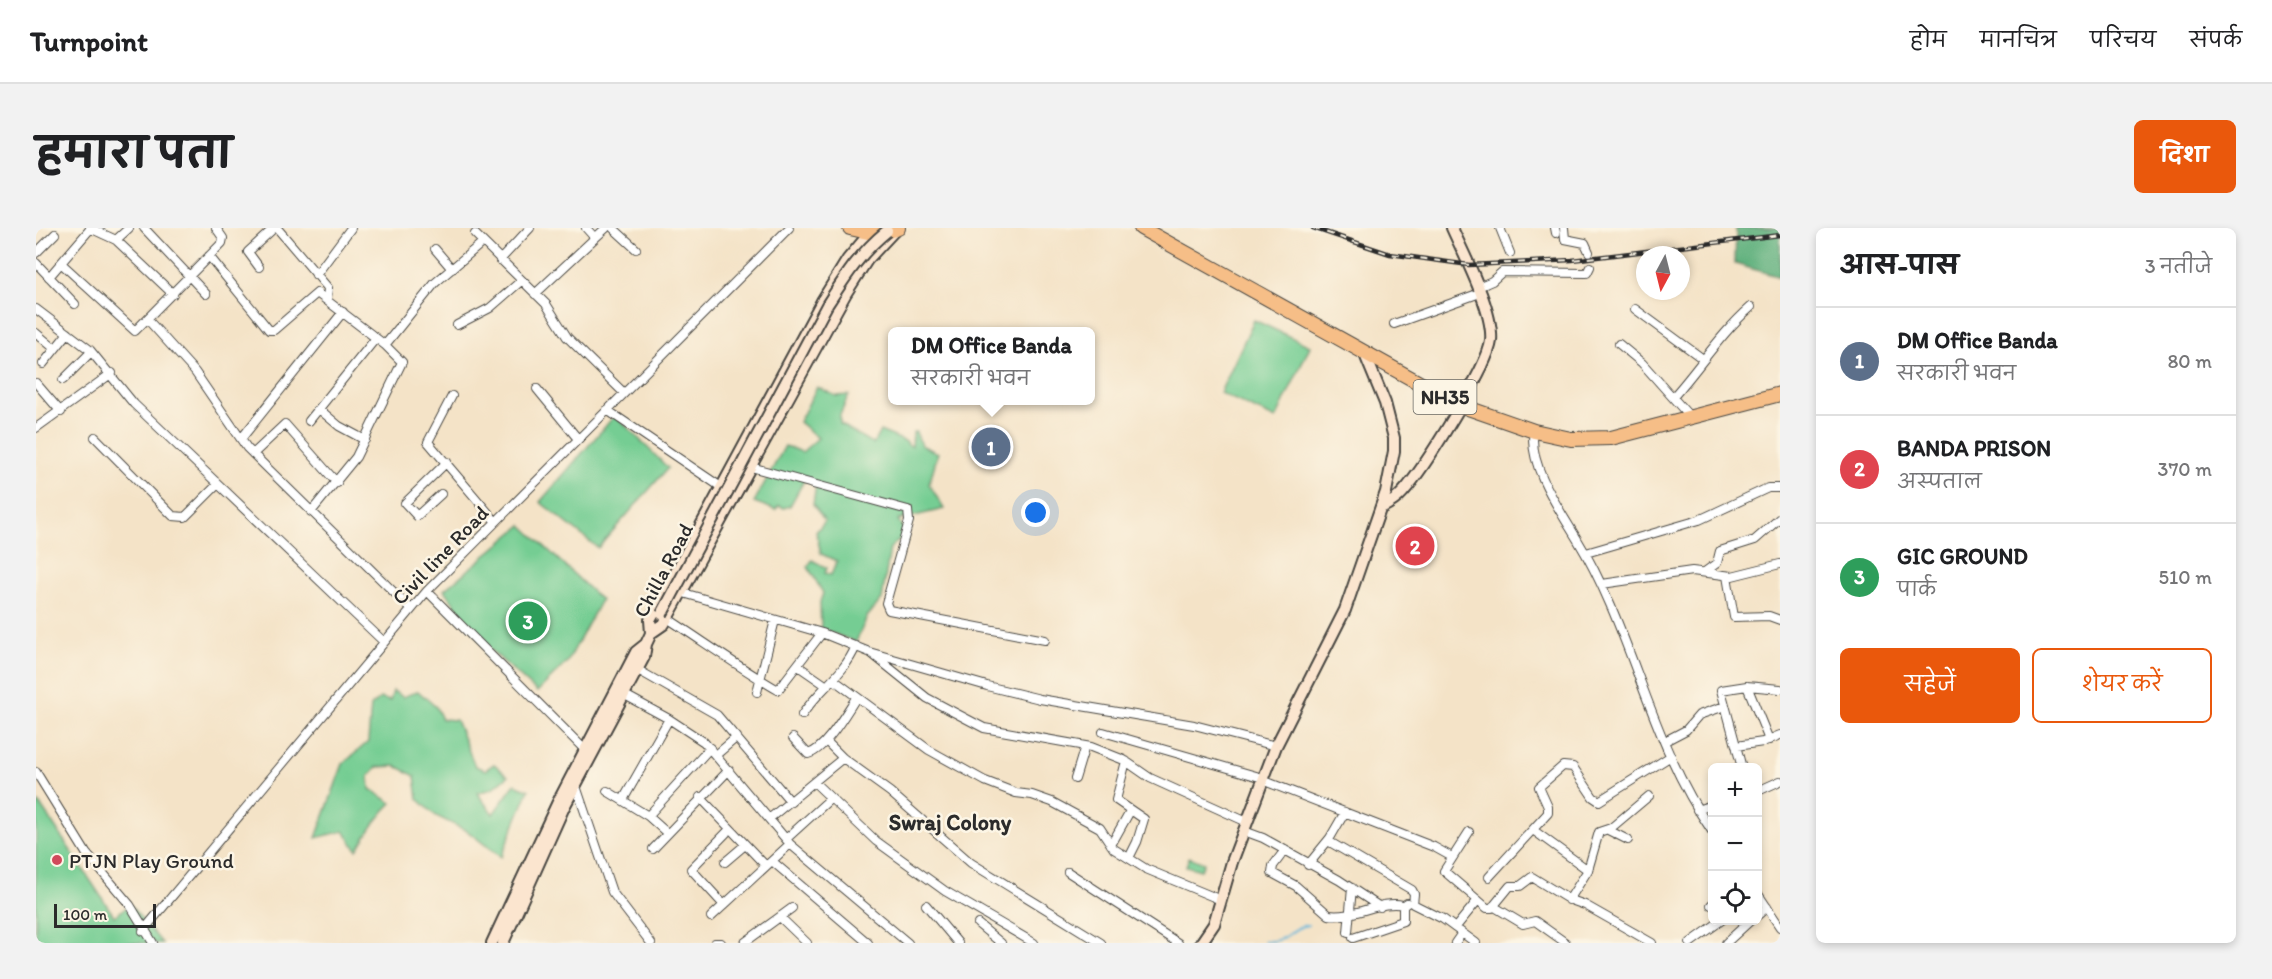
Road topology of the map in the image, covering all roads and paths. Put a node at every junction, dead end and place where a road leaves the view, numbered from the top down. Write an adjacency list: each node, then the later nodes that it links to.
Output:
1 (90, 228): 22 (street); 32 (street)
2 (129, 228): 22 (street)
3 (144, 228): 37 (street)
4 (216, 228): 29 (street)
5 (351, 228): 36 (street)
6 (530, 228): 30 (street)
7 (586, 228): 21 (street)
8 (606, 228): 21 (street)
9 (613, 228): 25 (street)
10 (789, 228): 67 (street, Civil line Road)
11 (850, 228): 20 (highway)
12 (1141, 228): 60 (highway, NH35)
13 (1452, 228): 40 (main road)
14 (1500, 228): 28 (street)
15 (1564, 228): 26 (street)
16 (279, 229): 33 (street); 36 (street)
17 (893, 229): 20 (highway); 85 (main road); 103 (main road, Chilla Road, bridge)
18 (55, 234): 27 (street)
19 (475, 234): 23 (street)
20 (869, 234): 88 (main road)
21 (595, 238): 43 (street)
22 (116, 240): 41 (street)
23 (483, 242): 30 (street); 35 (street)
24 (435, 249): 35 (street)
25 (636, 249)
26 (1589, 252)
27 (36, 253)
28 (1510, 253)
29 (209, 256): 37 (street); 44 (street)
30 (500, 260): 39 (street)
31 (36, 263): 38 (street)
32 (62, 264): 38 (street); 50 (street)
33 (259, 267)
34 (1590, 267): 40 (street)
35 (452, 269): 57 (street)
36 (316, 274): 44 (street)
37 (189, 276): 41 (street); 42 (street)
38 (49, 277): 45 (street)
39 (521, 281): 43 (street); 52 (street)
40 (1479, 290): 51 (street); 71 (main road)
41 (173, 294): 50 (street)
42 (206, 294)
43 (536, 294): 67 (street)
44 (327, 299): 49 (street)
45 (75, 304)
46 (1751, 307): 61 (street)
47 (36, 309): 54 (street)
48 (1635, 309): 61 (street)
49 (343, 312): 55 (street); 80 (street)
50 (148, 320): 80 (street)
51 (1394, 324)
52 (457, 326)
53 (36, 333): 58 (street)
54 (68, 333): 58 (street); 59 (street)
55 (376, 338): 57 (street); 72 (street)
56 (1619, 344): 70 (street)
57 (386, 345): 81 (street)
58 (55, 349): 62 (street)
59 (92, 352): 63 (street); 64 (street)
60 (1364, 352): 71 (highway, NH35); 91 (main road)
61 (1703, 359): 70 (street)
62 (43, 364)
63 (111, 373): 74 (street); 87 (street)
64 (63, 380)
65 (36, 383): 74 (street)
66 (537, 388): 82 (street)
67 (624, 393): 73 (street, Civil line Road)
68 (1780, 394): 75 (highway, NH35)
69 (452, 396): 84 (street)
70 (1673, 397): 75 (street)
71 (1459, 405): 78 (highway, NH35); 91 (main road)
72 (319, 409): 76 (street); 81 (street)
73 (607, 410): 82 (street, Civil line Road); 88 (street)
74 (61, 412): 77 (street)
75 (1691, 418): 78 (highway, NH35)
76 (309, 421)
77 (36, 428)
78 (1534, 432): 95 (street)
79 (95, 437): 87 (street)
80 (241, 439): 83 (street)
81 (365, 440): 86 (street)
82 (578, 440): 94 (street, Civil line Road)
83 (253, 454): 86 (street); 92 (street)
84 (447, 462): 90 (street); 94 (street)
85 (751, 467): 101 (main road); 108 (street)
86 (337, 483): 92 (street)
87 (218, 484): 109 (street)
88 (721, 487): 106 (main road)
89 (1780, 488): 95 (street)
90 (441, 494)
91 (1381, 508): 133 (main road)
92 (311, 512): 102 (street)
93 (1780, 518): 97 (street)
94 (496, 522): 100 (street, Civil line Road)
95 (1586, 554): 99 (street)
96 (1780, 564): 98 (street)
97 (1706, 571): 98 (street); 99 (street)
98 (1727, 576): 105 (street)
99 (1602, 584): 131 (street)
100 (428, 591): 102 (street, Civil line Road); 136 (street)
101 (680, 592): 103 (main road); 104 (street)
102 (411, 609): 109 (street, Civil line Road)
103 (664, 616): 106 (main road, Chilla Road); 115 (street)
104 (775, 620): 107 (street); 115 (street)
105 (1780, 620)
106 (651, 633): 110 (main road, Chilla Road)
107 (822, 633): 111 (street); 113 (street)
108 (1045, 640)
109 (384, 642): 205 (street, Civil line Road)
110 (646, 644): 114 (main road, Chilla Road); 136 (main road)
111 (856, 646): 112 (street); 116 (street)
112 (870, 652): 132 (street); 133 (street)
113 (798, 666): 115 (street); 116 (street)
114 (638, 670): 120 (main road, Chilla Road); 127 (street)
115 (761, 680): 119 (street)
116 (830, 683): 121 (street); 123 (street)
117 (1747, 686): 118 (street); 122 (street); 129 (street)
118 (1780, 689)
119 (757, 693)
120 (623, 694): 124 (street); 136 (main road, Chilla Road)
121 (856, 698): 130 (street); 173 (street)
122 (1725, 706): 131 (street); 134 (street)
123 (802, 715)
124 (669, 719): 135 (street); 154 (street)
125 (1103, 732): 145 (street)
126 (1780, 735): 129 (street)
127 (737, 737): 137 (street); 155 (street)
128 (793, 738): 130 (street)
129 (1770, 740): 134 (street)
130 (826, 741): 139 (street)
131 (1665, 741): 138 (street)
132 (1085, 746): 140 (street); 144 (street)
133 (1276, 746): 145 (main road)
134 (1736, 746): 141 (street)
135 (710, 748): 137 (street); 160 (street)
136 (587, 753): 148 (main road, Chilla Road); 208 (main road)
137 (716, 755): 142 (street)
138 (1671, 756): 157 (street); 165 (street)
139 (843, 758): 147 (street); 220 (street)
140 (1126, 761): 158 (street); 163 (street)
141 (1741, 763)
142 (729, 770): 152 (street); 161 (street)
143 (36, 772): 205 (street)
144 (1075, 778)
145 (1262, 779): 159 (street); 163 (main road)
146 (1780, 782): 149 (street)
147 (815, 783): 153 (street); 155 (street)
148 (576, 786): 209 (main road, Chilla Road); 210 (street)
149 (1762, 789)
150 (607, 791): 154 (street)
151 (1649, 796): 166 (street)
152 (700, 797): 164 (street); 168 (street)
153 (830, 799): 171 (street); 219 (street)
154 (623, 800): 160 (street)
155 (791, 802): 161 (street)
156 (1708, 807): 157 (street)
157 (1697, 810): 162 (street)
158 (1130, 811): 173 (street); 177 (street)
159 (1345, 812): 170 (street); 176 (street)
160 (648, 816): 168 (street)
161 (770, 818): 171 (street)
162 (1708, 824)
163 (1246, 826): 175 (street); 185 (main road)
164 (730, 829): 172 (street); 190 (street)
165 (1533, 830): 181 (street); 183 (street)
166 (1608, 830): 169 (street); 181 (street)
167 (1469, 832): 176 (street)
168 (667, 833): 174 (street)
169 (1628, 840)
170 (1328, 841): 180 (street); 189 (street)
171 (788, 842): 179 (street); 216 (street)
172 (745, 844): 178 (street); 179 (street)
173 (1111, 846): 177 (street)
174 (653, 849)
175 (1285, 850): 180 (street); 197 (street)
176 (1452, 857): 186 (street)
177 (1129, 858): 185 (street)
178 (725, 862)
179 (769, 863): 190 (street); 215 (street)
180 (1308, 865): 184 (street)
181 (1588, 870): 187 (street)
182 (1068, 872): 221 (street)
183 (1489, 877)
184 (1352, 888): 193 (street); 197 (street)
185 (1221, 900): 222 (main road)
186 (1478, 900): 192 (street); 204 (street)
187 (1569, 900): 192 (street); 226 (street)
188 (1762, 900): 194 (street)
189 (1407, 904): 193 (street); 197 (street); 204 (street)
190 (724, 905): 199 (street)
191 (926, 905): 217 (street)
192 (1493, 906): 225 (street)
193 (1380, 907): 197 (street)
194 (1767, 907): 196 (street); 203 (street)
195 (792, 908): 198 (street)
196 (1762, 911)
197 (1349, 914)
198 (780, 916): 213 (street); 214 (street)
199 (711, 917)
200 (978, 924): 218 (street)
201 (1716, 925): 227 (street)
202 (1746, 925): 228 (street)
203 (1780, 927)
204 (1455, 928): 206 (street)
205 (143, 932): 207 (street)
206 (1462, 933): 223 (street); 224 (street)
207 (153, 943)
208 (492, 943)
209 (503, 943)
210 (651, 943)
211 (715, 943): 212 (street)
212 (721, 943)
213 (744, 943)
214 (807, 943)
215 (868, 943)
216 (908, 943)
217 (958, 943)
218 (1001, 943)
219 (1034, 943)
220 (1101, 943)
221 (1178, 943)
222 (1201, 943)
223 (1455, 943)
224 (1476, 943)
225 (1566, 943)
226 (1652, 943)
227 (1690, 943)
228 (1726, 943)

